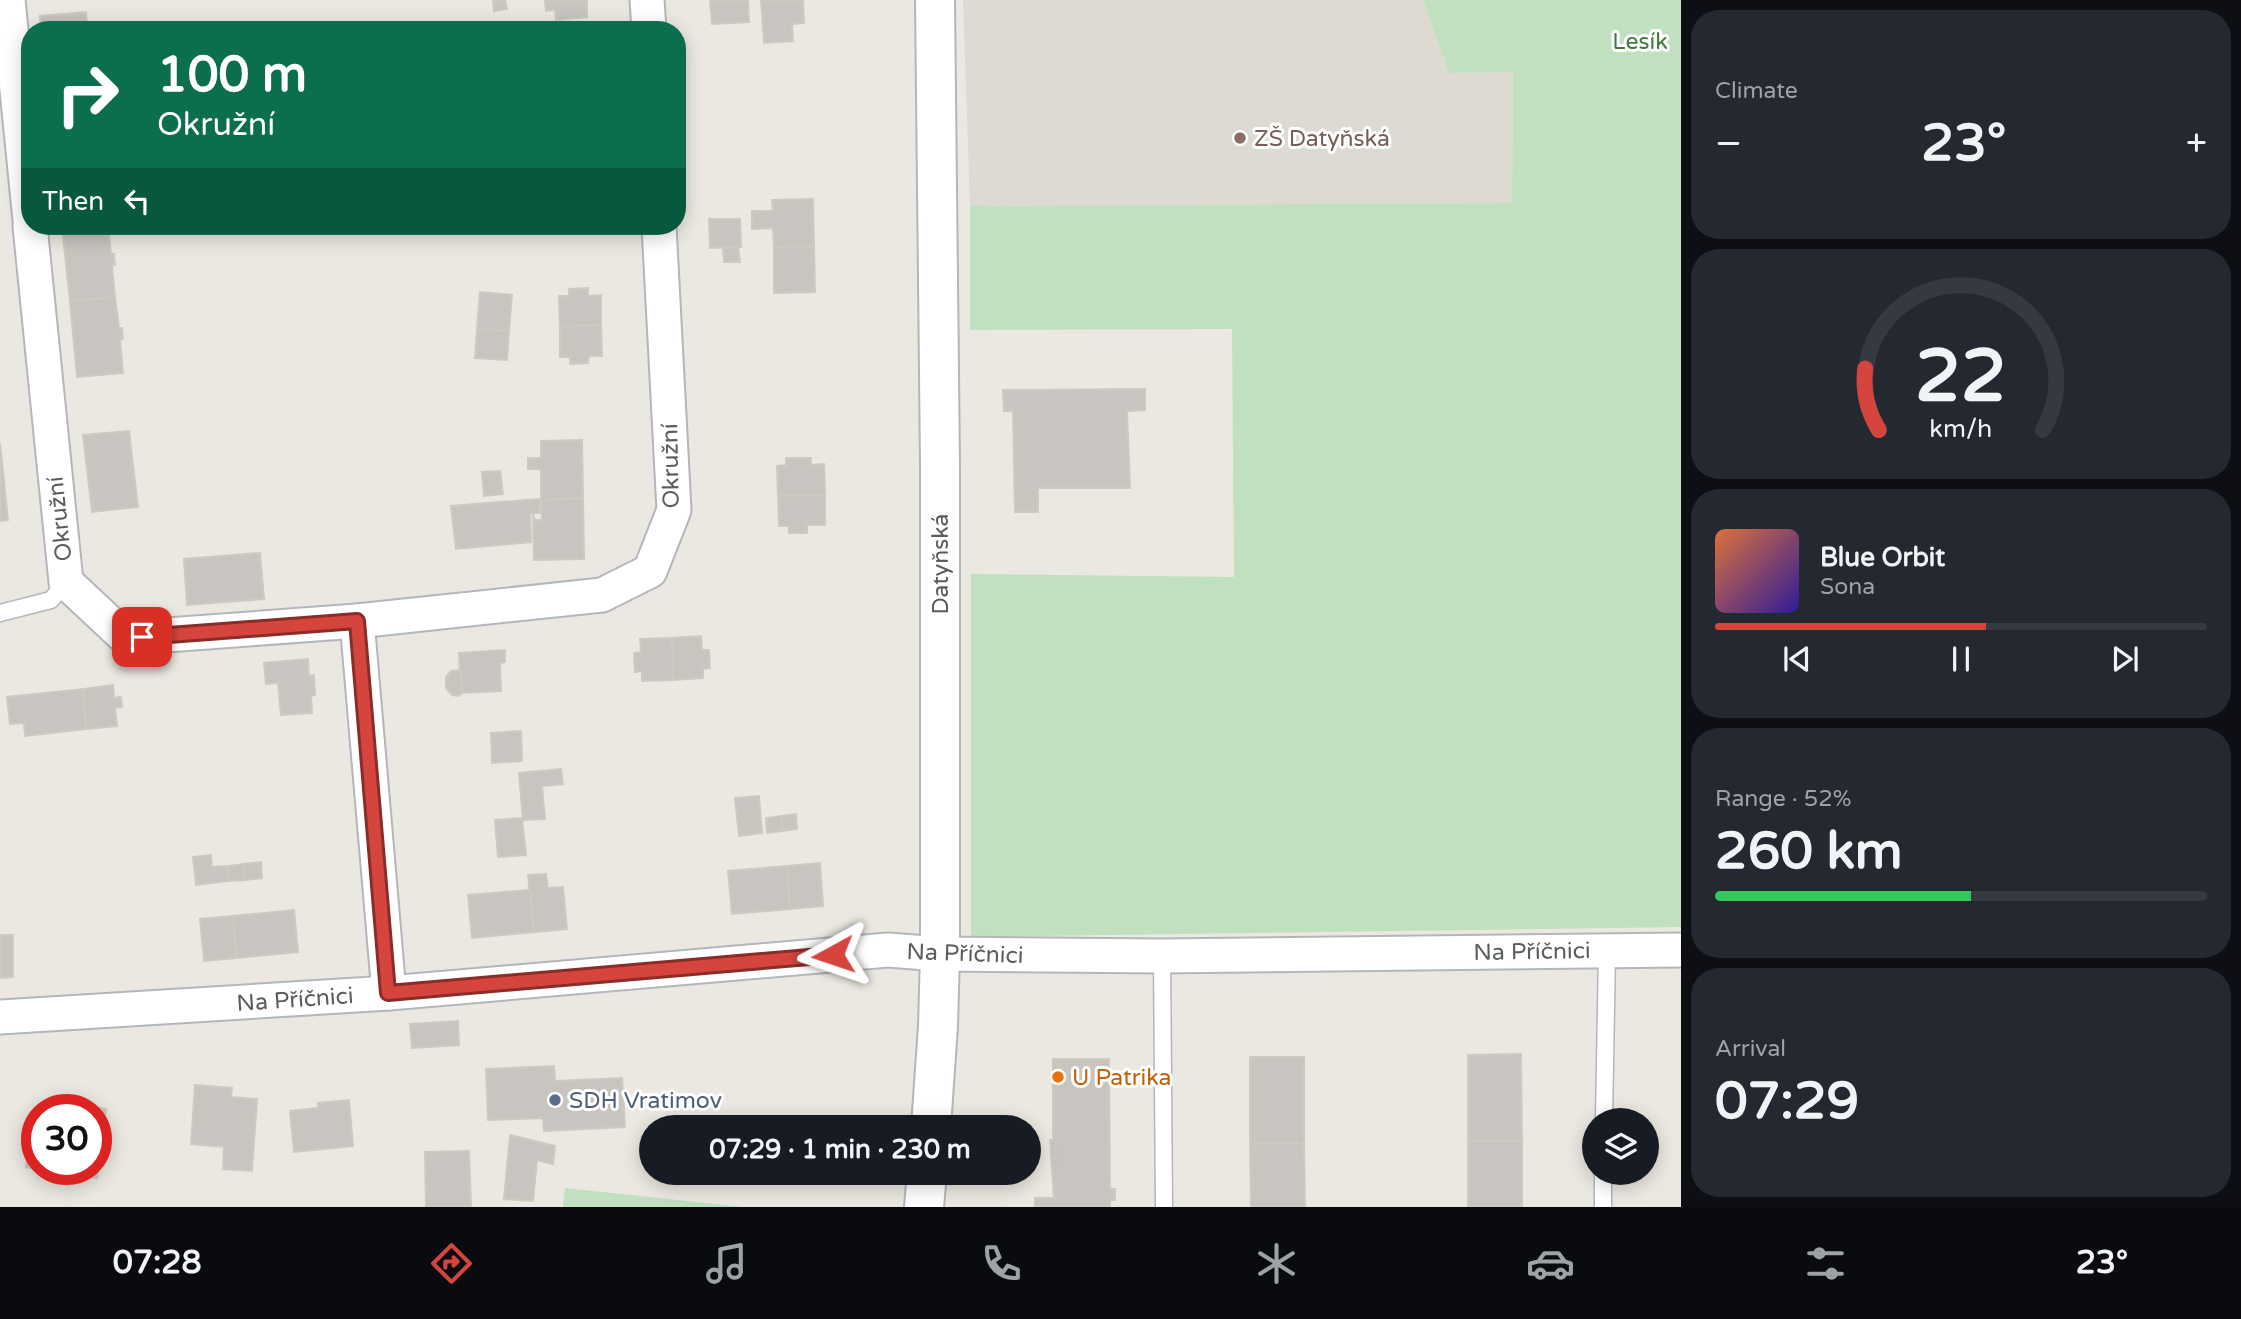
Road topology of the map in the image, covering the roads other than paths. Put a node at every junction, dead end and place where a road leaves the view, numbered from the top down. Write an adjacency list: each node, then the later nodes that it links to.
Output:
1 (8, 0): 5 (street)
2 (647, 0): 4 (street)
3 (935, 0): 13 (main road, Datyňská)
4 (648, 21)
5 (21, 130)
6 (31, 235): 8 (street, Okružní)
7 (659, 235): 10 (street, Okružní)
8 (66, 582): 9 (lane); 10 (street, Okružní)
9 (0, 613)
10 (357, 621): 15 (street)
11 (1681, 950): 12 (street, Na Příčnici)
12 (1607, 951): 14 (street, Na Příčnici); 17 (lane)
13 (940, 954): 14 (street, Na Příčnici); 15 (street, Na Příčnici); 18 (main road, Datyňská)
14 (1162, 956): 22 (lane)
15 (388, 993): 16 (street, Na Příčnici)
16 (0, 1017)
17 (1604, 1108)
18 (932, 1115)
19 (926, 1185): 21 (main road)
20 (1604, 1185): 23 (lane)
21 (925, 1207)
22 (1164, 1207)
23 (1603, 1207)

